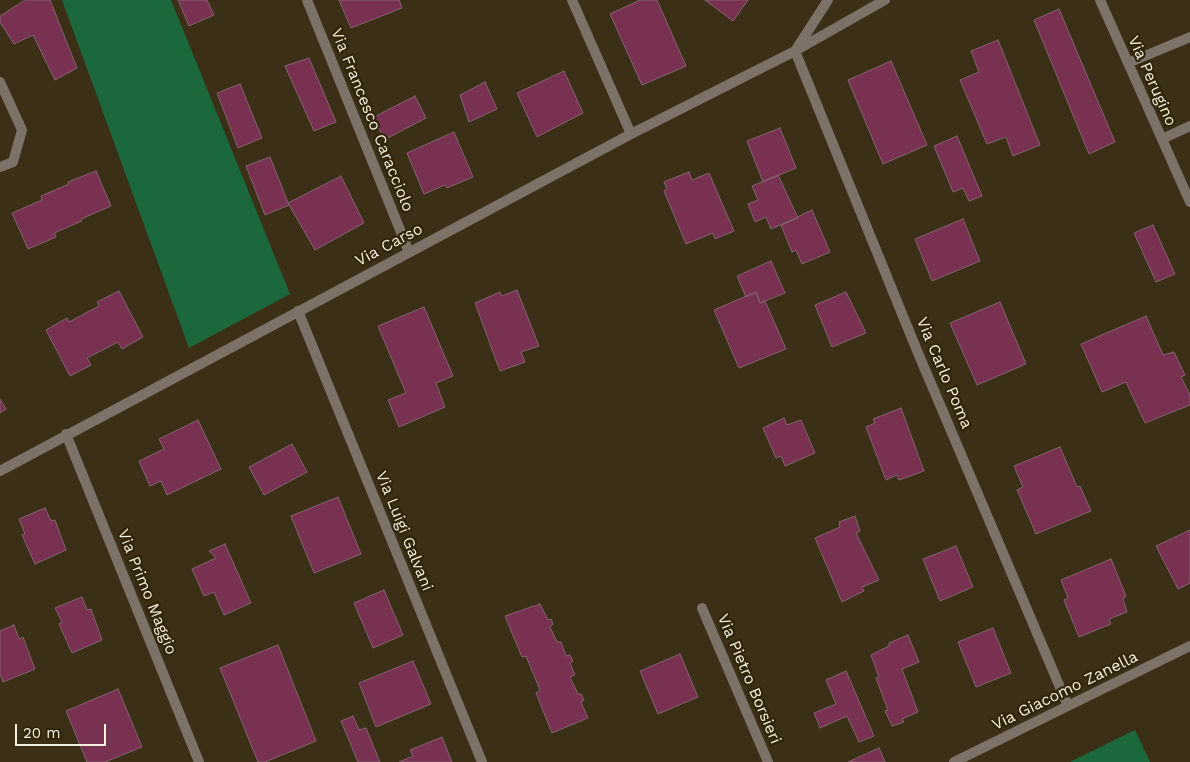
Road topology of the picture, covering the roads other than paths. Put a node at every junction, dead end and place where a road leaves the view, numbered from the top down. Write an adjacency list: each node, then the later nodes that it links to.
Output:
1 (307, 0): 15 (street, Via Francesco Caracciolo)
2 (572, 0): 11 (street)
3 (828, 0): 7 (street)
4 (885, 0): 7 (street, Via Carso)
5 (1100, 0): 8 (street, Via Perugino)
6 (1190, 36): 8 (street)
7 (795, 51): 11 (street, Via Carso); 21 (street, Via Carlo Poma)
8 (1128, 63): 12 (street, Via Perugino)
9 (0, 82): 13 (street)
10 (1190, 126): 12 (street)
11 (631, 134): 15 (street, Via Carso)
12 (1162, 139): 14 (street, Via Perugino)
13 (0, 167)
14 (1190, 202)
15 (408, 252): 16 (street, Via Carso)
16 (298, 311): 17 (street, Via Carso); 23 (street, Via Luigi Galvani)
17 (66, 434): 18 (street, Via Carso); 22 (street, Via Primo Maggio)
18 (0, 471)
19 (702, 608): 24 (street, Via Pietro Borsieri)
20 (1190, 646): 21 (street, Via Giacomo Zanella)
21 (1068, 706): 25 (street, Via Giacomo Zanella)
22 (199, 762)
23 (482, 762)
24 (768, 762)
25 (954, 762)

